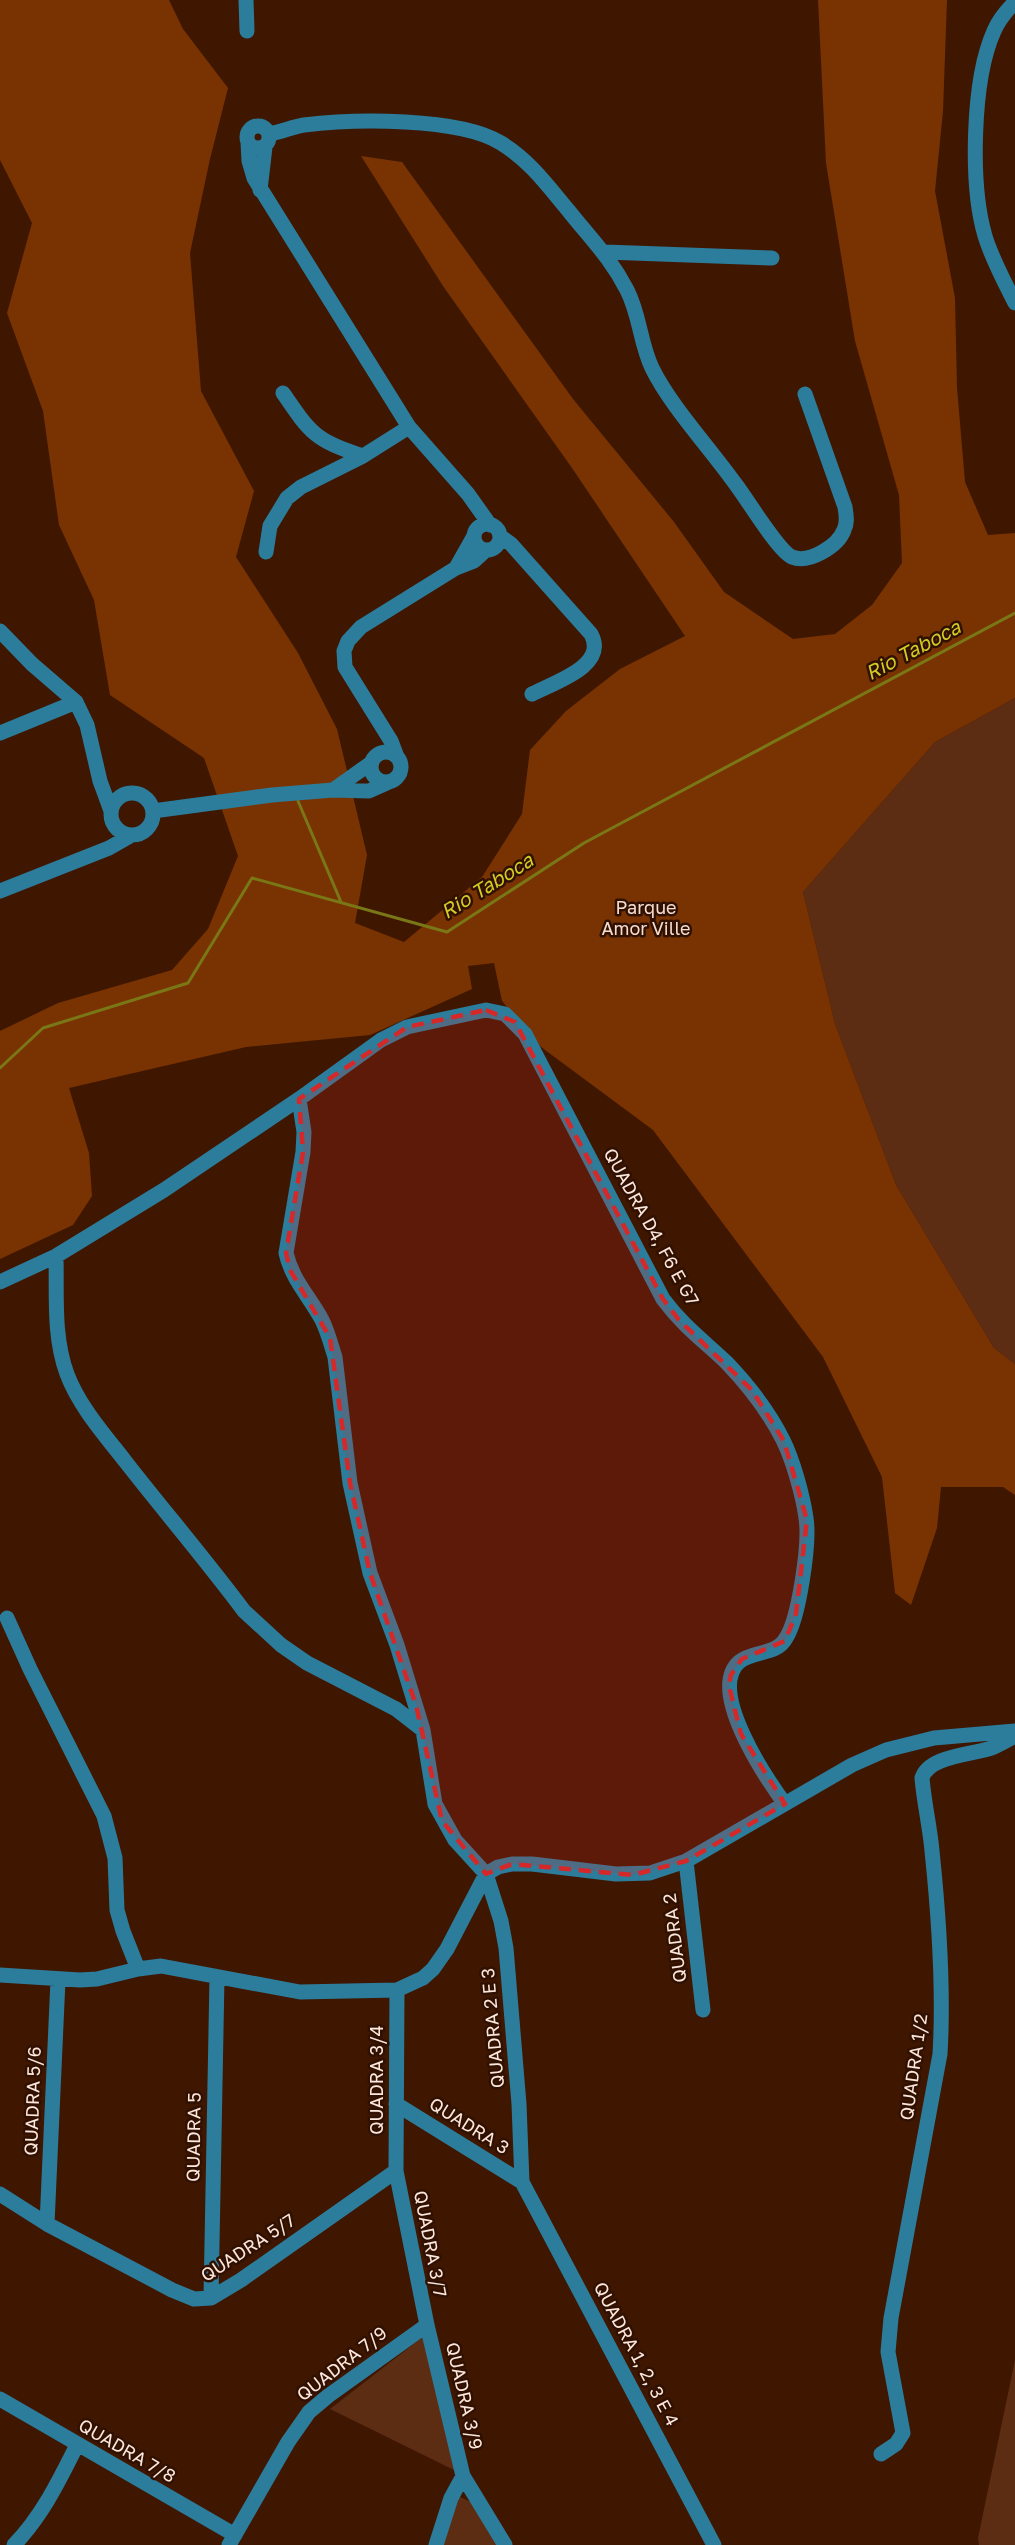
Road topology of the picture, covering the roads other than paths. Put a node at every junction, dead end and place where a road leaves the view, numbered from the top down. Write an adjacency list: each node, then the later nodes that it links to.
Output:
1 (246, 0): 3 (street)
2 (1015, 2): 8 (street)
3 (247, 31)
4 (267, 140): 5 (street); 5 (street); 6 (street)
5 (260, 190): 11 (street)
6 (605, 252): 7 (street); 10 (street)
7 (772, 258)
8 (1015, 303)
9 (283, 393): 12 (street)
10 (805, 394)
11 (409, 427): 12 (street); 13 (street)
12 (363, 456): 16 (street)
13 (468, 494): 14 (street); 15 (street)
14 (474, 534): 15 (street); 15 (street); 17 (street)
15 (492, 540): 17 (street); 19 (street)
16 (266, 552)
17 (456, 568): 21 (street)
18 (0, 631): 20 (street)
19 (532, 694)
20 (76, 702): 22 (street); 25 (street)
21 (374, 715): 23 (street); 24 (street)
22 (0, 733)
23 (396, 757): 24 (street); 26 (street)
24 (374, 760): 26 (street); 27 (street)
25 (100, 781): 28 (street); 30 (street)
26 (387, 783): 27 (street)
27 (333, 790): 29 (street)
28 (121, 796): 29 (street); 30 (street)
29 (153, 811): 31 (street)
30 (112, 818): 31 (street); 32 (street)
31 (130, 836): 32 (street)
32 (109, 848): 33 (street)
33 (0, 891)
34 (299, 1099): 35 (street); 38 (street); 41 (street, QUADRA D4, F6 E G7)
35 (56, 1256): 36 (street); 38 (street)
36 (0, 1282)
37 (7, 1618): 44 (street)
38 (423, 1730): 43 (street)
39 (1015, 1731): 41 (street)
40 (1015, 1736): 59 (street, QUADRA 1/2)
41 (785, 1804): 42 (street)
42 (686, 1861): 43 (street); 49 (street, QUADRA 2)
43 (486, 1874): 48 (street); 52 (street, QUADRA 2 E 3)
44 (138, 1969): 46 (street); 47 (street)
45 (0, 1975): 47 (street)
46 (217, 1977): 48 (street); 55 (street, QUADRA 5)
47 (58, 1980): 54 (street, QUADRA 5/6)
48 (397, 1990): 50 (street, QUADRA 3/4)
49 (703, 2010)
50 (396, 2104): 51 (street, QUADRA 3/4); 52 (street, QUADRA 3)
51 (396, 2170): 55 (street, QUADRA 5/7); 56 (street, QUADRA 3/7)
52 (522, 2182): 65 (street, QUADRA 1, 2, 3 E 4)
53 (0, 2194): 54 (street, QUADRA 5/7)
54 (47, 2224): 55 (street, QUADRA 5/7)
55 (211, 2298)
56 (426, 2325): 60 (street, QUADRA 3/9); 61 (street, QUADRA 7/9)
57 (0, 2398): 58 (street, QUADRA 7/8)
58 (77, 2445): 61 (street, QUADRA 7/8); 62 (street)
59 (881, 2454)
60 (463, 2476): 63 (street); 64 (street, QUADRA 3/9)
61 (232, 2540)
62 (14, 2545)
63 (436, 2545)
64 (505, 2545)
65 (714, 2545)

